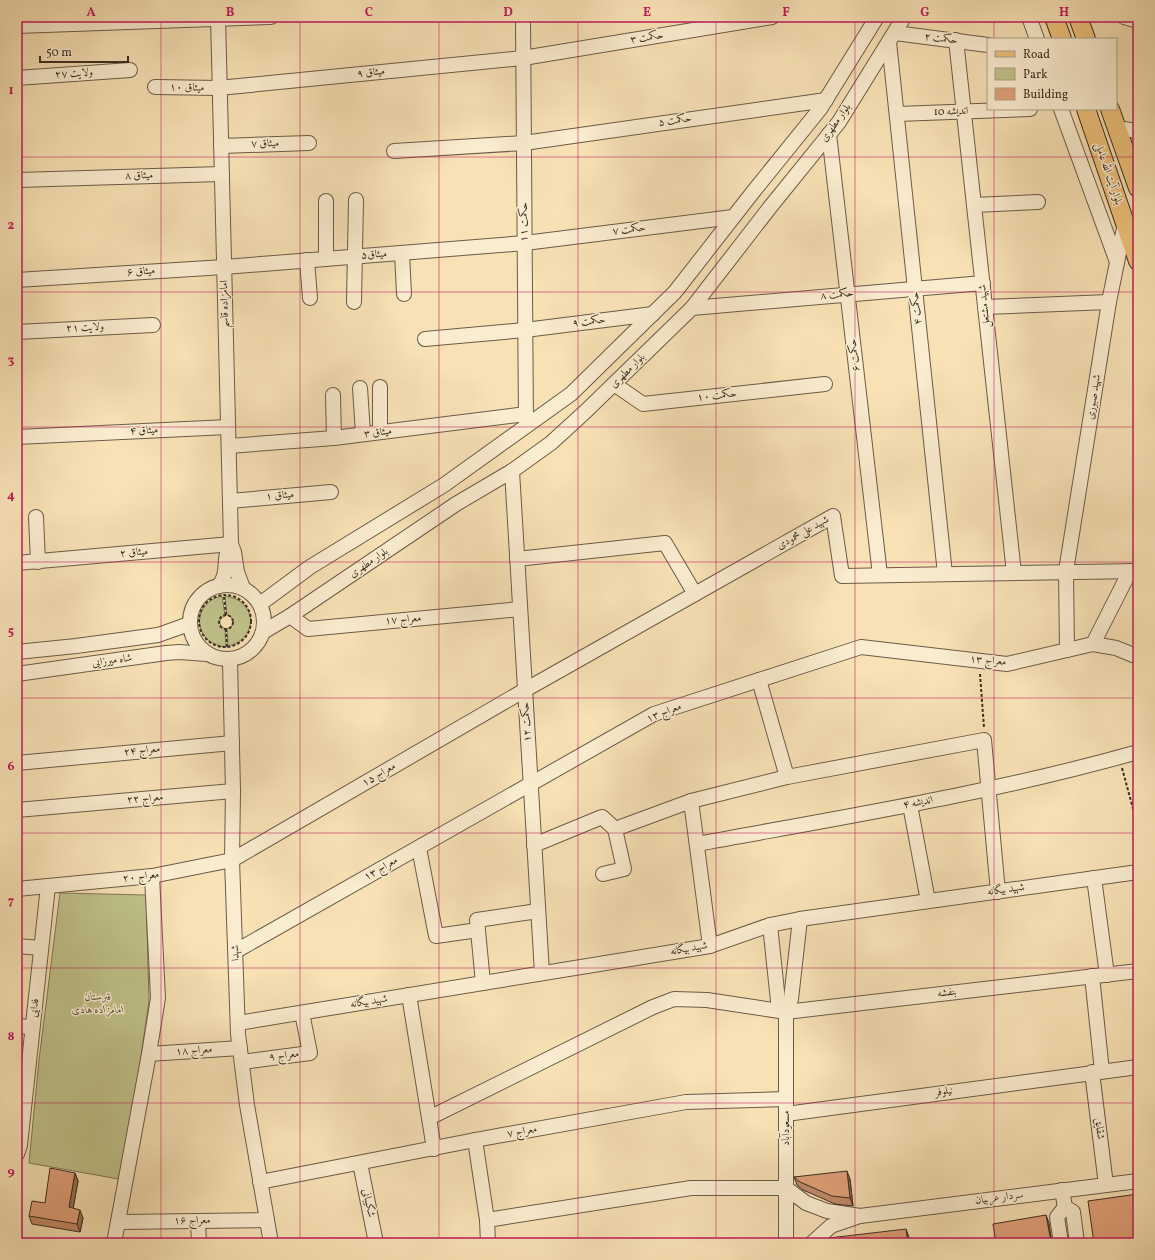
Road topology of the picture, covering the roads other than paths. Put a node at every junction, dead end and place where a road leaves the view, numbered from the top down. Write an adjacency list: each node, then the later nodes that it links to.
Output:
1 (270, 17): 10 (street)
2 (523, 17): 19 (street, حکمت ۱۱)
3 (772, 17): 19 (street, حکمت ۳)
4 (877, 17): 24 (street, بلوار مطهری)
5 (904, 17): 13 (street, بلوار مطهری)
6 (1029, 17): 14 (street)
7 (1054, 17): 15 (main road)
8 (1078, 17): 16 (main road)
9 (1124, 17): 11 (street)
10 (218, 18): 12 (street); 23 (street, امامزاده قاسم)
11 (1138, 21)
12 (17, 26)
13 (892, 37): 17 (street, حکمت ۲); 30 (street, حکمت ۴); 33 (street, بلوار مطهری)
14 (1037, 38)
15 (1062, 38)
16 (1086, 38)
17 (956, 40): 18 (street, حکمت ۲); 29 (street, شهید مشتعل)
18 (987, 45)
19 (523, 58): 23 (street, میثاق ۹); 35 (street, حکمت ۱۱)
20 (130, 70): 21 (street, ولایت ۲۷)
21 (17, 78)
22 (155, 87): 23 (street, میثاق ۱۰)
23 (220, 88): 36 (street, امامزاده قاسم)
24 (826, 100): 35 (street, حکمت ۵); 45 (street, بلوار مطهری)
25 (1008, 110): 29 (street, اندیشه 10)
26 (1061, 110): 53 (street)
27 (1086, 110): 46 (main road, بلوار آیت‌ الله عاملی)
28 (1110, 110): 31 (main road, بلوار آیت‌ الله عاملی)
29 (964, 112): 30 (street, اندیشه 10); 44 (street, شهید مشتعل)
30 (897, 114): 57 (street, حکمت ۴)
31 (1116, 128): 32 (street); 40 (main road, بلوار آیت‌ الله عاملی)
32 (1138, 131)
33 (829, 134): 59 (street, حکمت ۶); 64 (street, بلوار مطهری)
34 (309, 143): 36 (street, میثاق ۷)
35 (524, 143): 37 (street, حکمت ۵); 47 (street, حکمت ۱۱)
36 (221, 146): 38 (street, امامزاده قاسم)
37 (394, 151)
38 (222, 174): 39 (street, میثاق ۸); 54 (street, امامزاده قاسم)
39 (17, 180)
40 (1138, 188)
41 (356, 200): 49 (street)
42 (326, 201): 50 (street)
43 (1038, 202): 44 (street)
44 (974, 205): 56 (street, شهید مشتعل)
45 (733, 217): 47 (street, حکمت ۷); 65 (street, بلوار مطهری)
46 (1125, 223): 52 (main road, بلوار آیت‌ الله عاملی); 53 (street, شهید صبوری)
47 (524, 243): 48 (street, میثاق۵); 67 (street, حکمت ۱۱)
48 (402, 253): 49 (street, میثاق۵); 58 (street)
49 (354, 256): 50 (street, میثاق۵); 61 (street)
50 (326, 259): 51 (street, میثاق۵)
51 (307, 260): 54 (street, میثاق۵); 60 (street)
52 (1138, 261)
53 (1117, 262): 62 (street, شهید صبوری)
54 (224, 267): 55 (street, میثاق ۶); 78 (street, امامزاده قاسم)
55 (17, 280)
56 (983, 283): 57 (street, حکمت ۸); 63 (street, شهید مشتعل)
57 (915, 289): 59 (street, حکمت ۸); 95 (street, حکمت ۴)
58 (404, 294)
59 (848, 295): 64 (street, حکمت ۸); 96 (street, حکمت ۶)
60 (310, 298)
61 (354, 302)
62 (1109, 302): 63 (street); 92 (street, شهید صبوری)
63 (985, 307): 94 (street, شهید مشتعل)
64 (692, 308): 71 (street, بلوار مطهری)
65 (653, 314): 67 (street, حکمت ۹); 68 (street, بلوار مطهری)
66 (153, 324): 69 (street, ولایت ۲۱)
67 (525, 330): 70 (street, حکمت ۹); 77 (street, حکمت ۱۱)
68 (636, 330): 71 (street); 77 (street, بلوار مطهری)
69 (17, 332)
70 (425, 339)
71 (652, 347): 72 (street, بلوار مطهری)
72 (614, 384): 73 (street, حکمت ۱۰); 84 (street, بلوار مطهری)
73 (825, 384)
74 (380, 387): 79 (street)
75 (360, 388): 80 (street)
76 (333, 395): 82 (street)
77 (526, 420): 79 (street, میثاق ۳); 100 (street, بلوار مطهری)
78 (228, 427): 81 (street, میثاق ۴); 83 (street, امامزاده قاسم)
79 (380, 432): 80 (street, میثاق ۳)
80 (363, 434): 82 (street, میثاق ۳)
81 (17, 437)
82 (334, 438): 83 (street, میثاق ۳)
83 (228, 446): 86 (street, امامزاده قاسم)
84 (512, 471): 89 (street, حکمت ۱۲); 102 (street, بلوار مطهری)
85 (331, 492): 86 (street, میثاق ۱)
86 (230, 500): 88 (street, امامزاده قاسم)
87 (36, 517): 90 (street)
88 (231, 544): 90 (street, میثاق ۲); 97 (street, امامزاده قاسم); 98 (street)
89 (517, 559): 99 (street); 101 (street, حکمت ۱۲)
90 (38, 562): 91 (street, میثاق ۲)
91 (17, 563)
92 (1066, 571): 93 (street, شهید علی محمودی); 94 (street, شهید علی محمودی); 106 (street, شهید صبوری)
93 (1134, 571): 105 (street)
94 (1014, 573): 95 (street, شهید علی محمودی)
95 (945, 574): 96 (street, شهید علی محمودی)
96 (880, 575): 99 (street, شهید علی محمودی)
97 (243, 588): 98 (street); 100 (street)
98 (221, 591): 103 (street)
99 (695, 594): 113 (street, شهید علی محمودی)
100 (260, 604): 104 (street)
101 (520, 609): 102 (street, معراج ۱۷); 113 (street, حکمت ۱۲)
102 (290, 616): 104 (street, بلوار مطهری)
103 (189, 624): 107 (street, شاه میرزایی); 109 (street)
104 (263, 632): 108 (street)
105 (1093, 644): 106 (street, معراج ۱۳); 110 (street, معراج ۱۳)
106 (1067, 650): 112 (street, معراج ۱۳)
107 (17, 652)
108 (228, 653): 109 (street, شاه میرزایی); 114 (street, شهدا)
109 (206, 654): 111 (street, شاه میرزایی)
110 (1138, 656)
111 (17, 674)
112 (759, 680): 117 (street); 118 (street, معراج ۱۳)
113 (525, 690): 118 (street, حکمت ۱۲); 128 (street, معراج ۱۵)
114 (232, 743): 116 (street, معراج ۲۴); 120 (street, شهدا)
115 (1138, 752): 119 (street, اندیشه ۴)
116 (17, 763)
117 (787, 777): 119 (street); 121 (street)
118 (530, 785): 126 (street, حکمت ۱۲); 127 (street, معراج ۱۳)
119 (989, 789): 122 (street, اندیشه ۴); 135 (street)
120 (233, 792): 123 (street, معراج ۲۲); 128 (street, شهدا)
121 (691, 802): 124 (street); 125 (street)
122 (910, 805): 125 (street, اندیشه ۴); 136 (street)
123 (17, 810)
124 (615, 829): 126 (street); 130 (street)
125 (697, 844): 142 (street)
126 (534, 845): 137 (street, حکمت ۱۲)
127 (419, 848): 140 (street); 144 (street, معراج ۱۳)
128 (232, 860): 131 (street, معراج ۲۰); 144 (street, شهدا)
129 (1138, 872): 132 (street, شهید بیگانه)
130 (604, 874)
131 (152, 876): 133 (street, معراج ۲۰); 157 (street)
132 (1094, 878): 135 (street, شهید بیگانه); 147 (street)
133 (48, 886): 134 (street, معراج ۲۰); 143 (street, فدایی)
134 (17, 889)
135 (998, 892): 136 (street, شهید بیگانه)
136 (928, 901): 138 (street, شهید بیگانه)
137 (538, 911): 140 (street); 146 (street, حکمت ۱۲)
138 (800, 920): 139 (street, شهید بیگانه); 151 (street, مسعودآباد)
139 (770, 925): 142 (street, شهید بیگانه); 151 (street, مسعودآباد)
140 (478, 930): 149 (street)
141 (17, 946): 143 (street)
142 (710, 946): 146 (street, شهید بیگانه)
143 (41, 948): 155 (street, فدایی)
144 (236, 952): 153 (street, شهدا)
145 (1138, 971): 147 (street, بنفشه)
146 (542, 973): 149 (street, شهید بیگانه)
147 (1107, 975): 148 (street, بنفشه)
148 (1092, 976): 151 (street, بنفشه); 160 (street, شقایق)
149 (483, 983): 150 (street, شهید بیگانه)
150 (409, 995): 152 (street, شهید بیگانه); 163 (street)
151 (786, 1012): 161 (street, مسعودآباد); 163 (street, بنفشه)
152 (302, 1013): 153 (street, شهید بیگانه); 158 (street, معراج ۹)
153 (238, 1023): 156 (street, شهدا)
154 (17, 1026): 155 (street)
155 (32, 1027): 165 (street, فدایی)
156 (240, 1048): 157 (street, معراج ۱۸); 158 (street, شهدا)
157 (149, 1054): 178 (street)
158 (242, 1062): 169 (street, شهدا)
159 (1138, 1067): 160 (street, نیلوفر)
160 (1097, 1072): 162 (street, نیلوفر); 170 (street, شقایق)
161 (786, 1099): 162 (street, مسعودآباد); 164 (street, معراج ۷)
162 (786, 1114): 171 (street, مسعودآباد)
163 (429, 1118): 166 (street)
164 (475, 1140): 166 (street, معراج ۷); 176 (street)
165 (18, 1148)
166 (434, 1149): 167 (street, معراج ۷)
167 (360, 1163): 169 (street, معراج ۷); 182 (street, شکیبانی)
168 (1138, 1181): 170 (street, سردار عربیان)
169 (260, 1182): 175 (street, شهدا)
170 (1106, 1185): 172 (street, سردار عربیان)
171 (786, 1188): 174 (street); 176 (street); 184 (street, مسعودآباد)
172 (1062, 1190): 173 (street); 174 (street, سردار عربیان)
173 (1065, 1208): 186 (street); 187 (street)
174 (860, 1216): 185 (street)
175 (267, 1220): 177 (street, معراج ۱۶); 181 (street, شهدا)
176 (487, 1220): 183 (street)
177 (198, 1221): 178 (street, معراج ۱۶); 180 (street)
178 (118, 1222): 179 (street)
179 (114, 1243)
180 (199, 1243)
181 (271, 1243)
182 (376, 1243)
183 (488, 1243)
184 (786, 1243)
185 (812, 1243)
186 (1061, 1243)
187 (1077, 1243)

